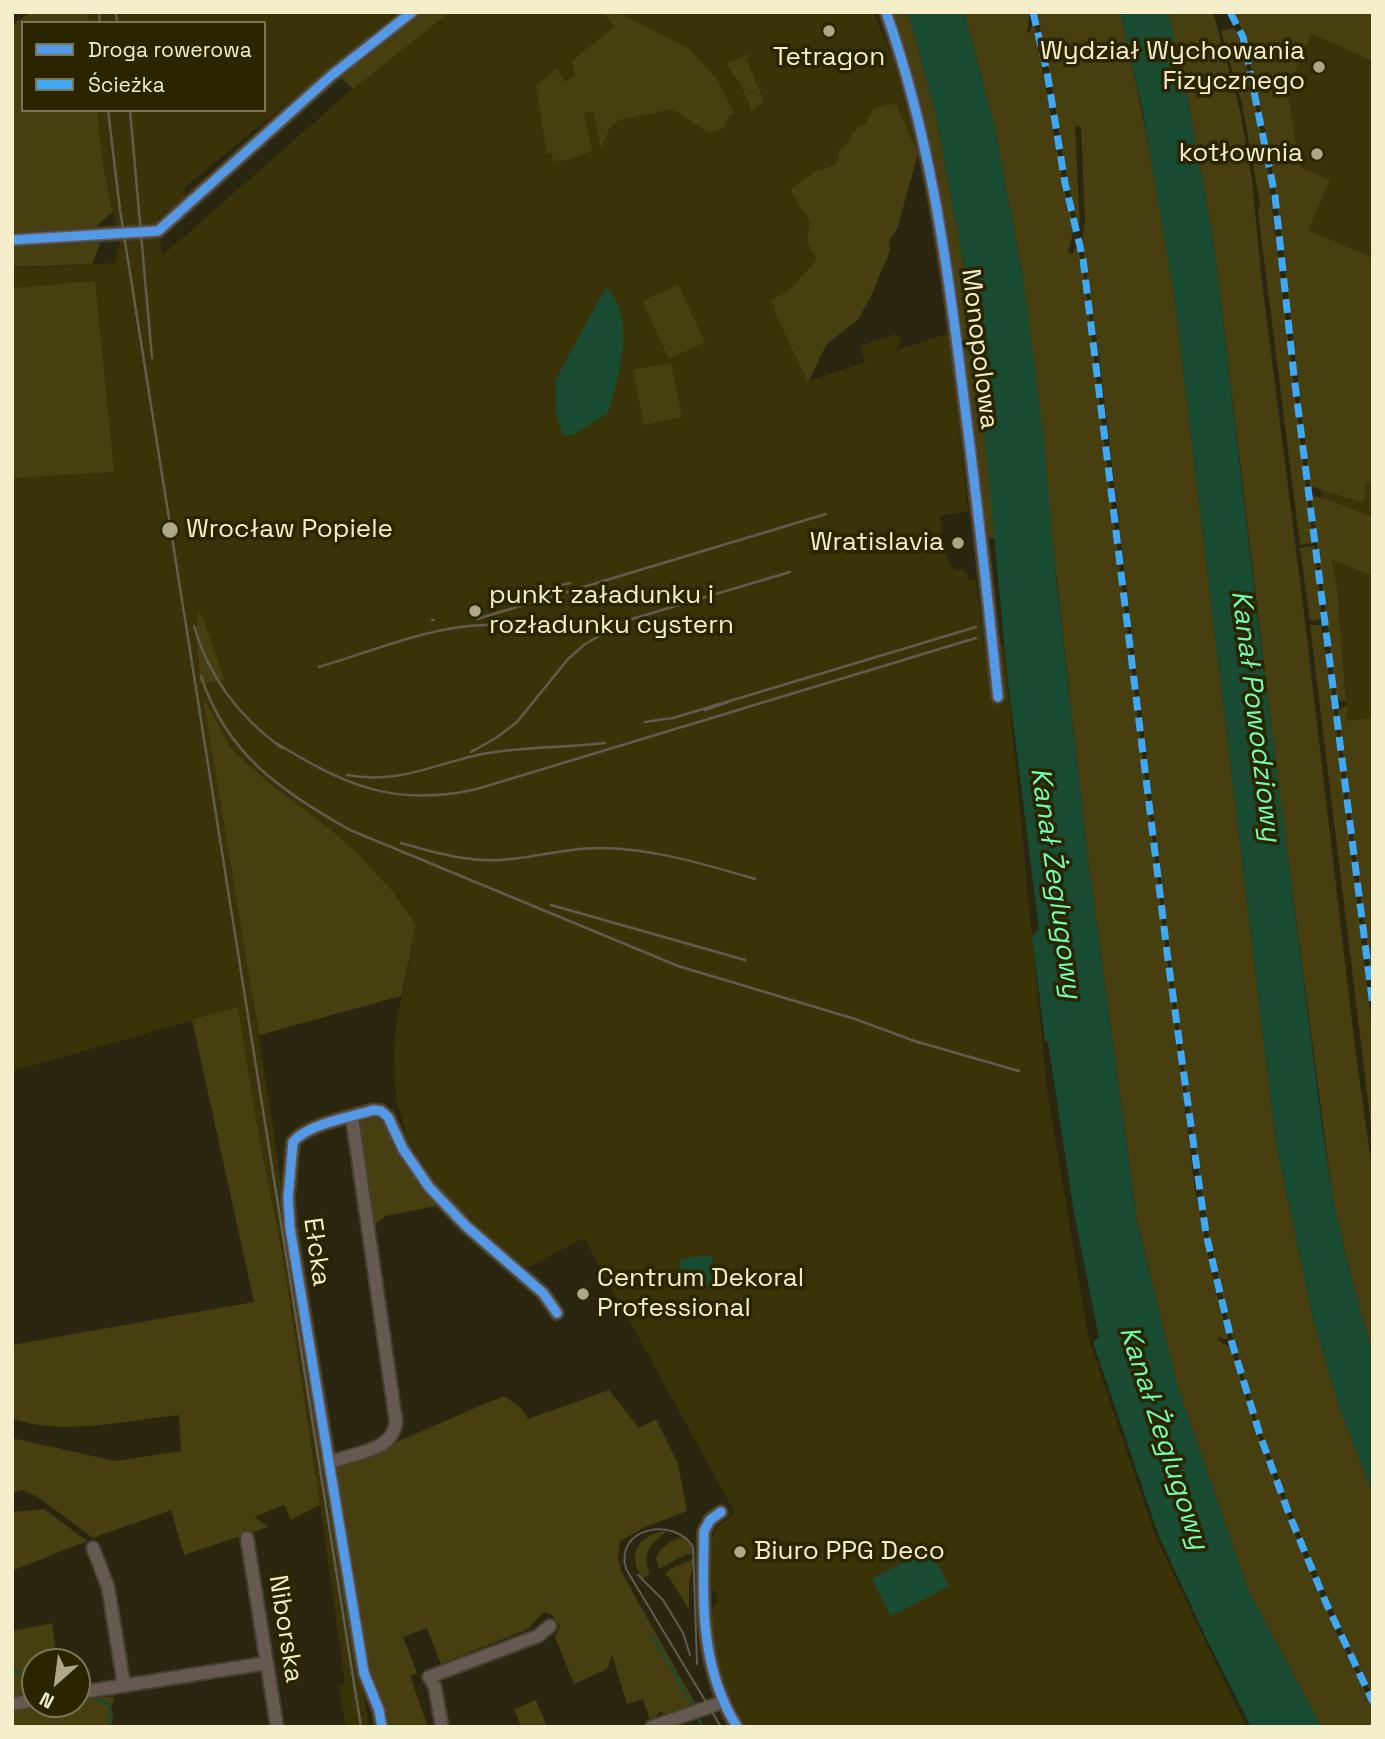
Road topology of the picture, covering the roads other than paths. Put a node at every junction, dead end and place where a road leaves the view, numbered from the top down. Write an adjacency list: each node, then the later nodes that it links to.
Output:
1 (412, 12): 3 (street)
2 (886, 12): 4 (street, Monopolowa)
3 (12, 240)
4 (998, 698)
5 (352, 1117): 6 (street, Ełcka); 7 (street, Ełcka); 7 (street)
6 (557, 1313)
7 (329, 1463): 17 (street, Ełcka)
8 (721, 1511): 15 (street)
9 (247, 1538): 12 (street, Niborska)
10 (93, 1548): 13 (street)
11 (550, 1626): 18 (street)
12 (267, 1663): 13 (street); 16 (street, Niborska)
13 (124, 1685): 14 (street)
14 (91, 1691)
15 (723, 1702): 19 (street); 20 (street)
16 (277, 1727)
17 (382, 1727)
18 (442, 1727)
19 (652, 1727)
20 (737, 1727)

